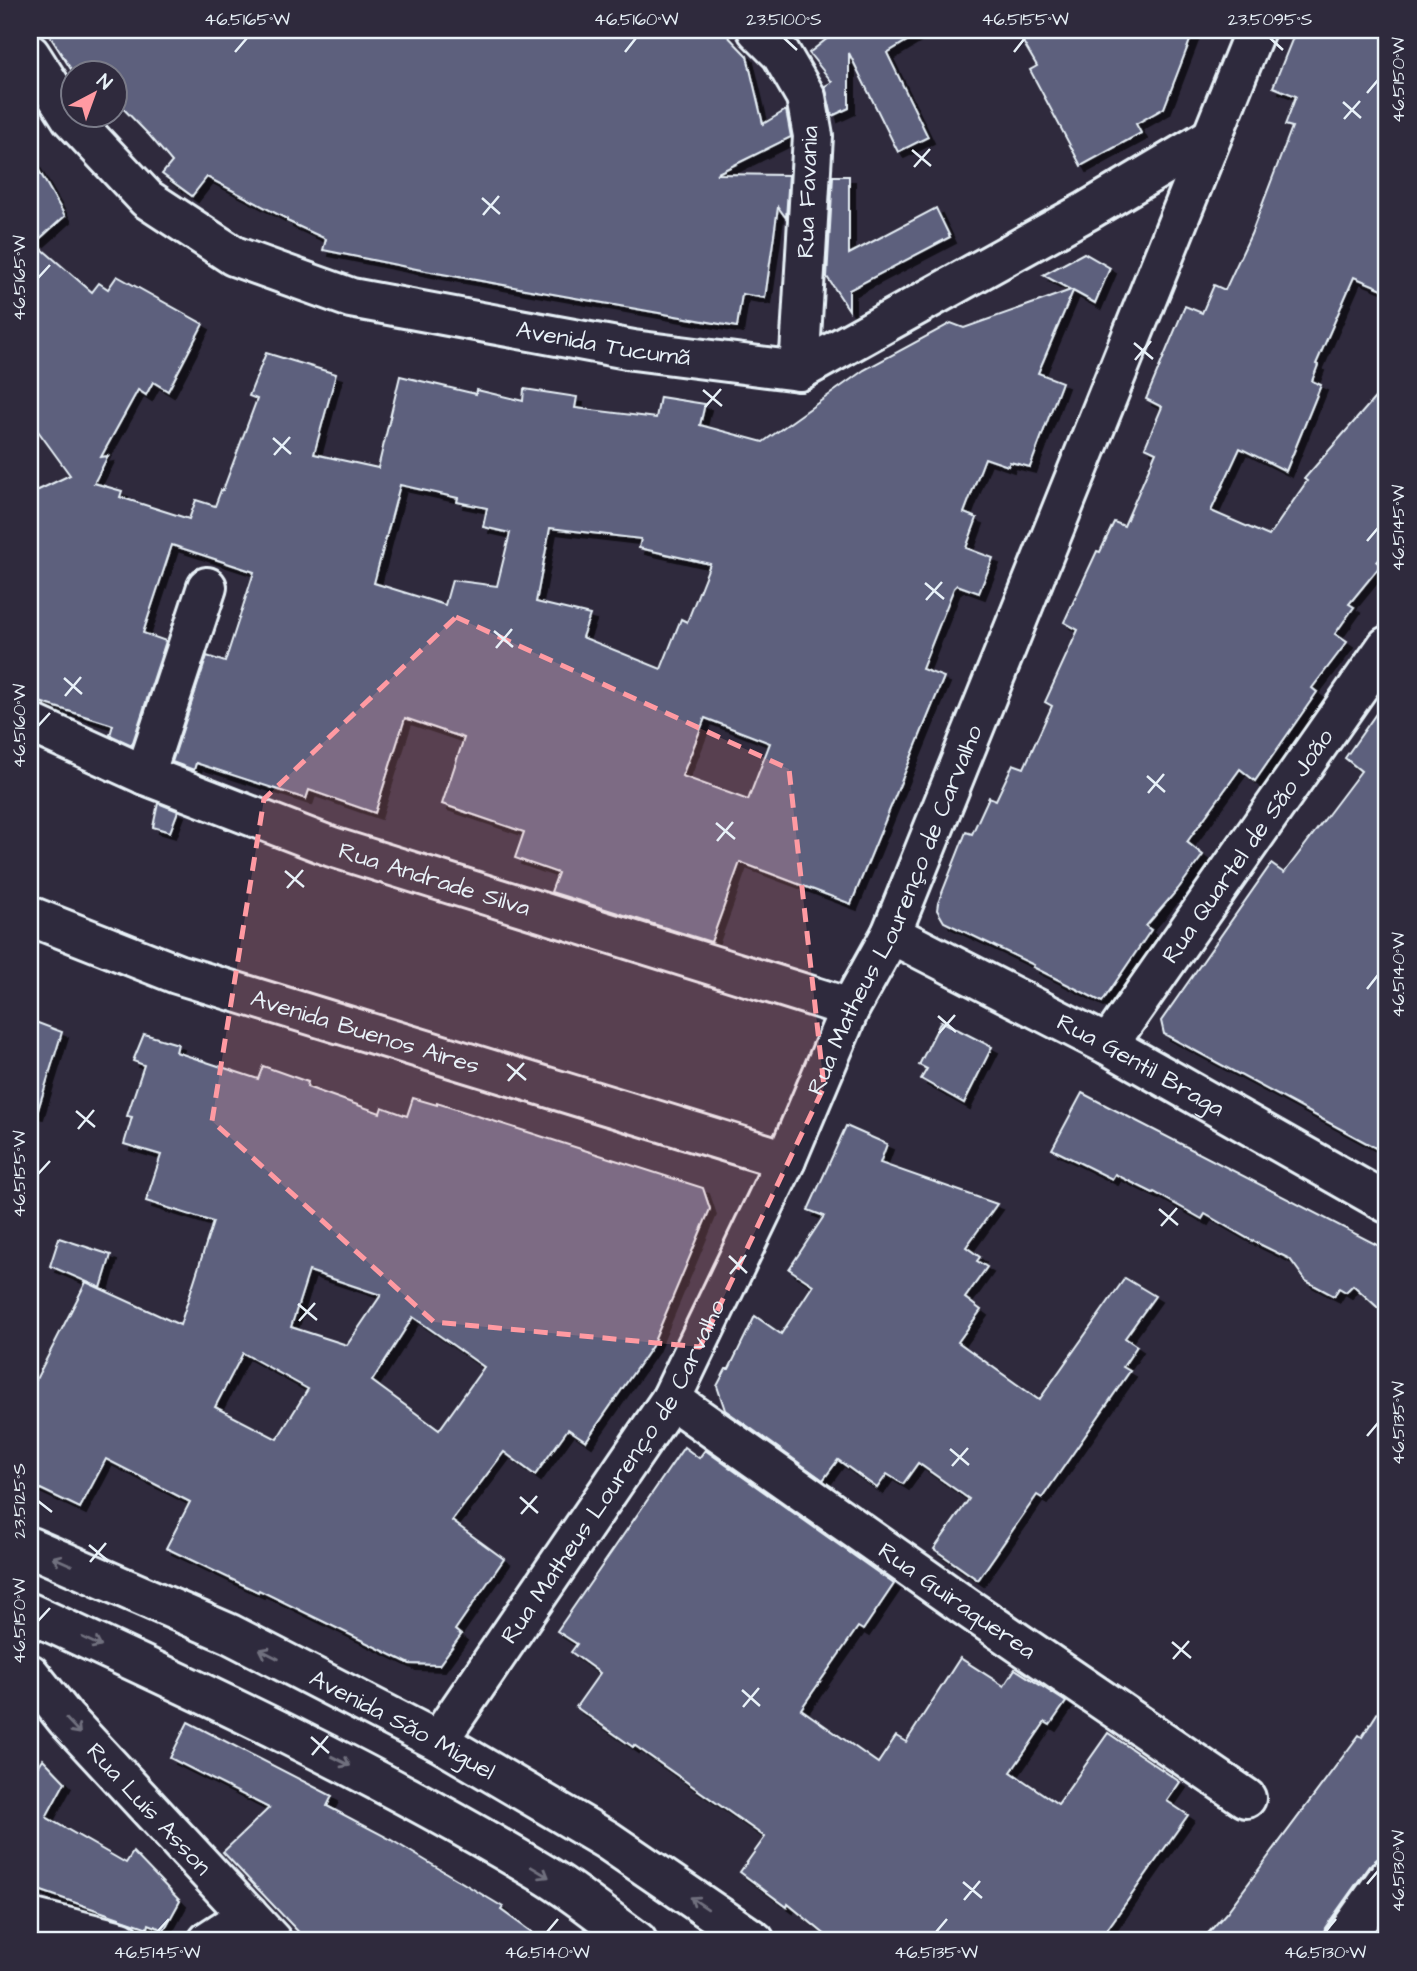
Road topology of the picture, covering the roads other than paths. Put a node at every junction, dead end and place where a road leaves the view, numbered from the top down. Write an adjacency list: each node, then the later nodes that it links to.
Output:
1 (757, 30): 5 (street, Rua Favania)
2 (1255, 30): 4 (street, Rua Matheus Lourenço de Carvalho)
3 (30, 54): 5 (street, Avenida Tucumã)
4 (1210, 138): 5 (street); 11 (street, Rua Matheus Lourenço de Carvalho)
5 (799, 371)
6 (206, 587): 9 (street)
7 (1387, 646): 13 (street, Rua Quartel de São João)
8 (30, 723): 9 (street, Rua Andrade Silva)
9 (145, 775): 12 (street, Rua Andrade Silva)
10 (30, 916): 14 (street, Avenida Buenos Aires)
11 (891, 934): 12 (street, Rua Matheus Lourenço de Carvalho); 13 (street, Rua Gentil Braga)
12 (850, 1008): 14 (street, Rua Matheus Lourenço de Carvalho)
13 (1108, 1045): 15 (street, Rua Gentil Braga)
14 (786, 1160): 16 (street, Rua Matheus Lourenço de Carvalho)
15 (1387, 1203)
16 (671, 1399): 20 (street, Rua Matheus Lourenço de Carvalho); 21 (street, Rua Guiraquerea)
17 (30, 1547): 20 (street, Avenida São Miguel, one-way to 17)
18 (30, 1613): 27 (street, one-way to 27)
19 (30, 1674): 24 (street, Rua Luís Asson, one-way to 24)
20 (438, 1741): 28 (street, Avenida São Miguel, one-way to 20)
21 (1246, 1798)
22 (1387, 1879): 29 (street)
23 (30, 1918): 25 (street)
24 (260, 1928): 26 (street)
25 (121, 1941)
26 (208, 1941)
27 (637, 1941)
28 (755, 1941)
29 (1343, 1941)

